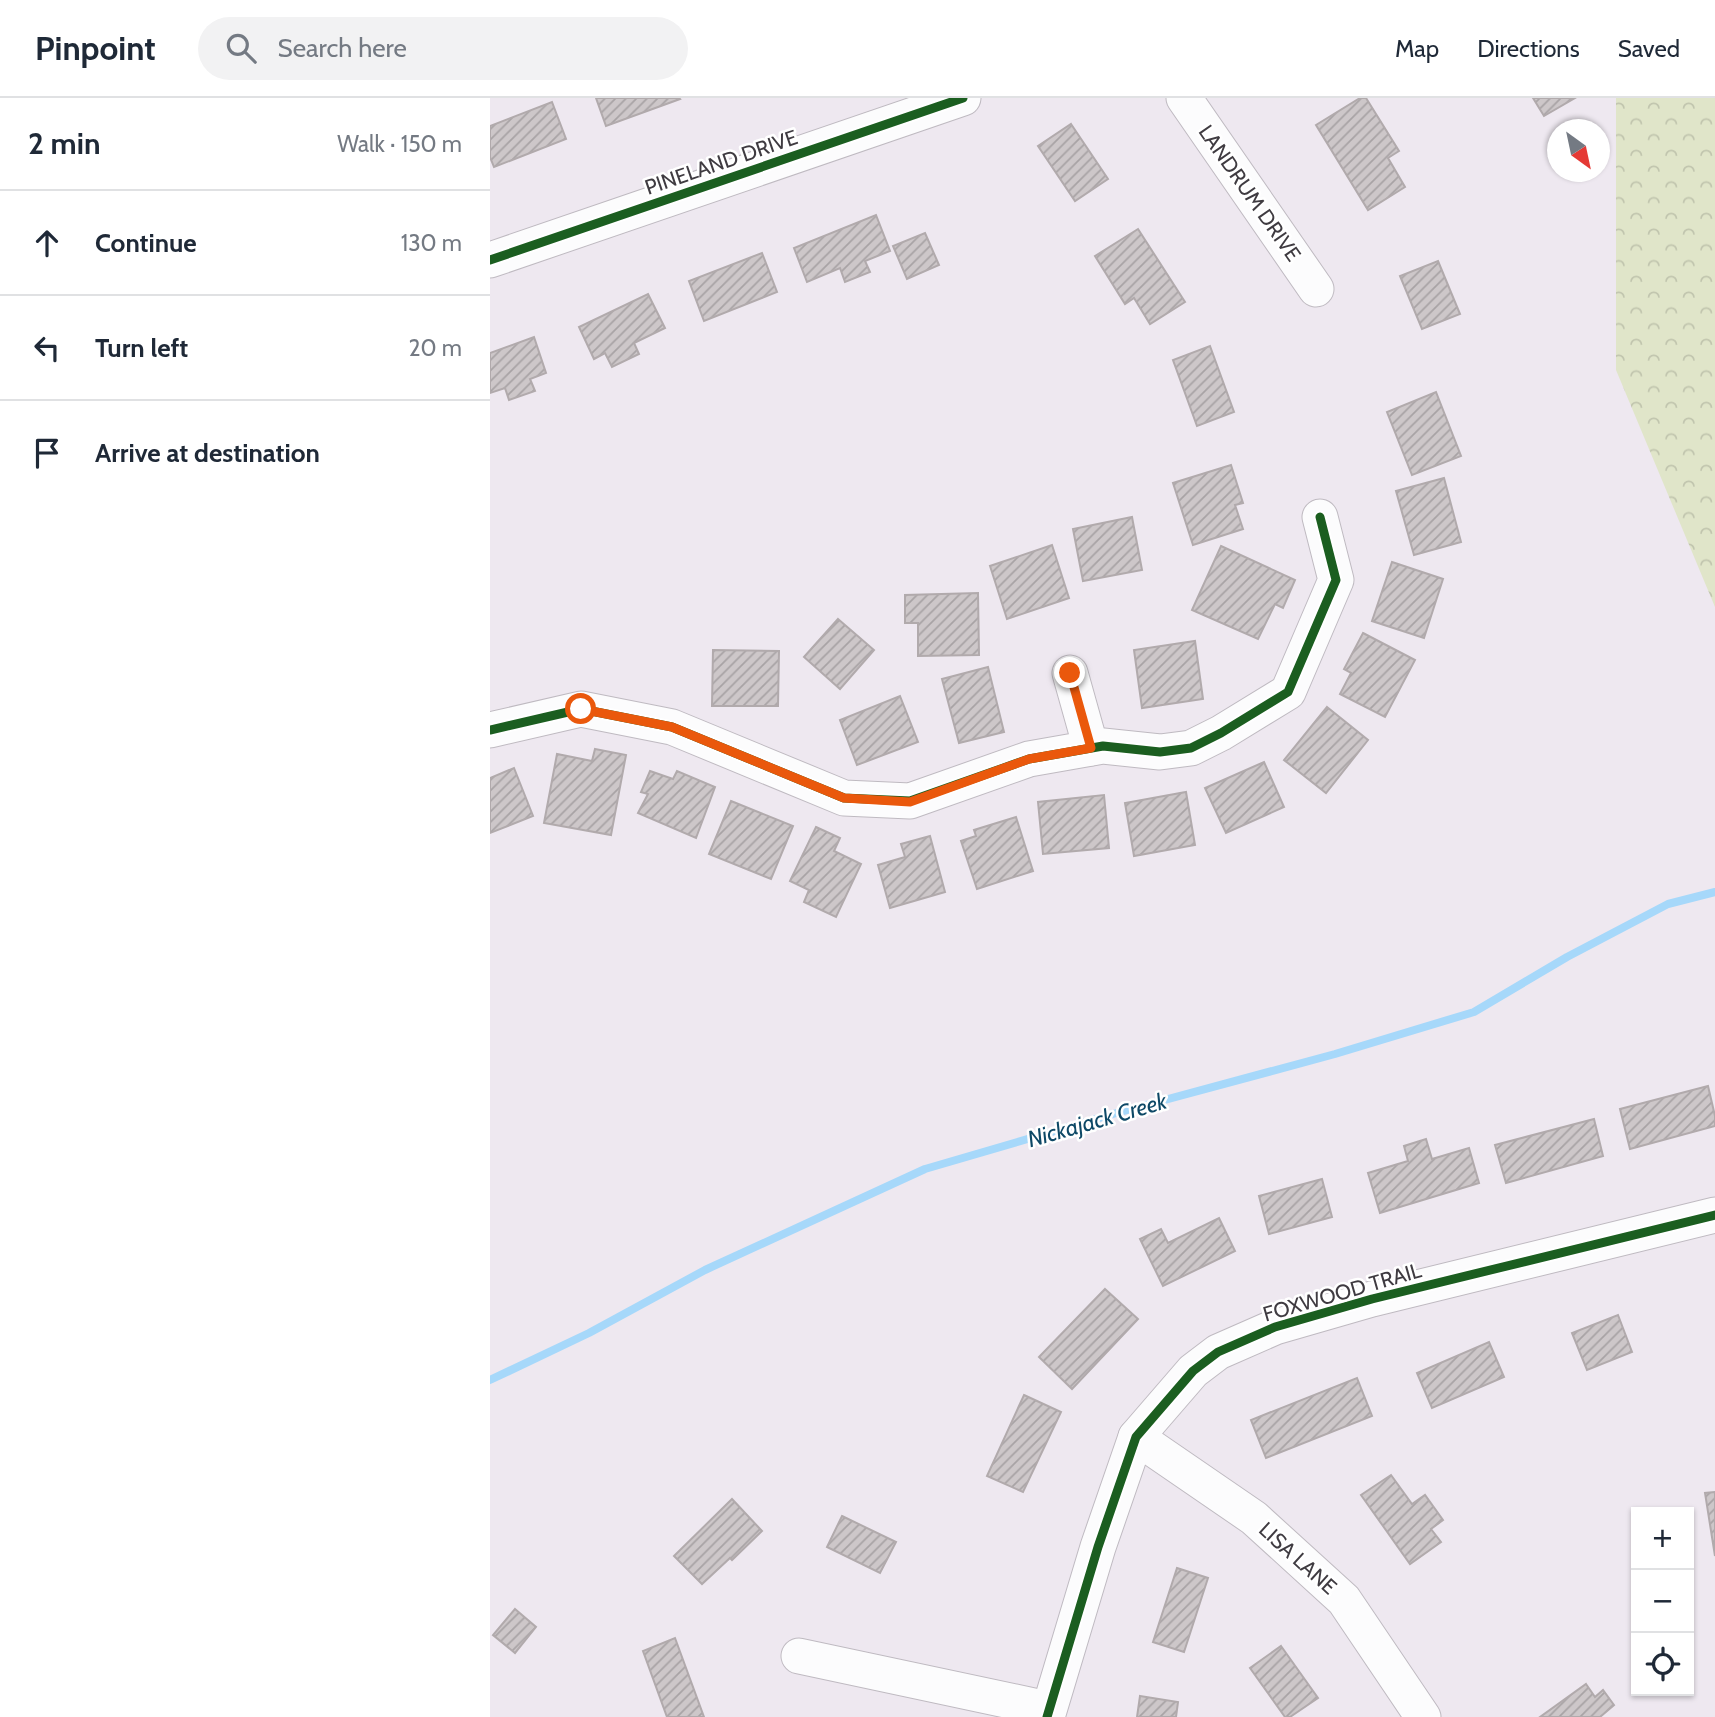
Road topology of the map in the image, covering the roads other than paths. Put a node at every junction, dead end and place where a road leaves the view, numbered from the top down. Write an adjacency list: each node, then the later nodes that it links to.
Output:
1 (963, 98): 3 (street, PINELAND DRIVE)
2 (1184, 98): 4 (street, LANDRUM DRIVE)
3 (490, 260)
4 (1316, 289)
5 (1320, 517): 8 (street)
6 (1070, 673): 8 (street)
7 (490, 730): 8 (street)
8 (1091, 748)
9 (1715, 1215): 10 (street, FOXWOOD TRAIL)
10 (1136, 1437): 12 (street, FOXWOOD TRAIL); 13 (street, LISA LANE)
11 (799, 1656): 12 (street)
12 (1047, 1713)
13 (1423, 1717)

